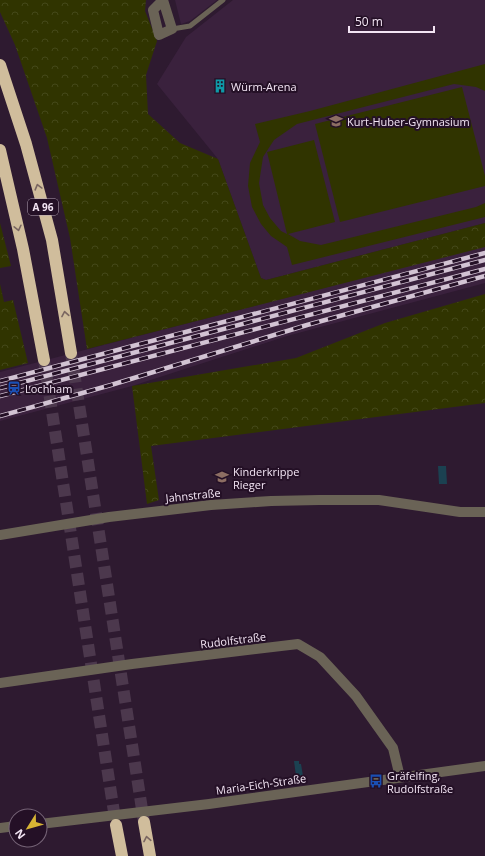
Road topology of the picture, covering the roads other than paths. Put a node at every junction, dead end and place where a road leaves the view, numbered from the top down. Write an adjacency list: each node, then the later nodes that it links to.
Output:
1 (163, 0): 3 (street)
2 (223, 0): 3 (lane)
3 (172, 29)
4 (0, 65): 6 (highway, A 96, one-way to 4)
5 (0, 150): 7 (highway, A 96, one-way to 7)
6 (71, 352)
7 (44, 360)
8 (485, 512): 9 (street, Jahnstraße)
9 (0, 534)
10 (0, 683): 12 (street, Rudolfstraße)
11 (485, 766): 12 (street, Maria-Eich-Straße)
12 (400, 777): 14 (street, Maria-Eich-Straße)
13 (144, 822): 17 (highway, one-way to 13)
14 (48, 823)
15 (116, 825): 16 (highway)
16 (122, 856)
17 (150, 856)

